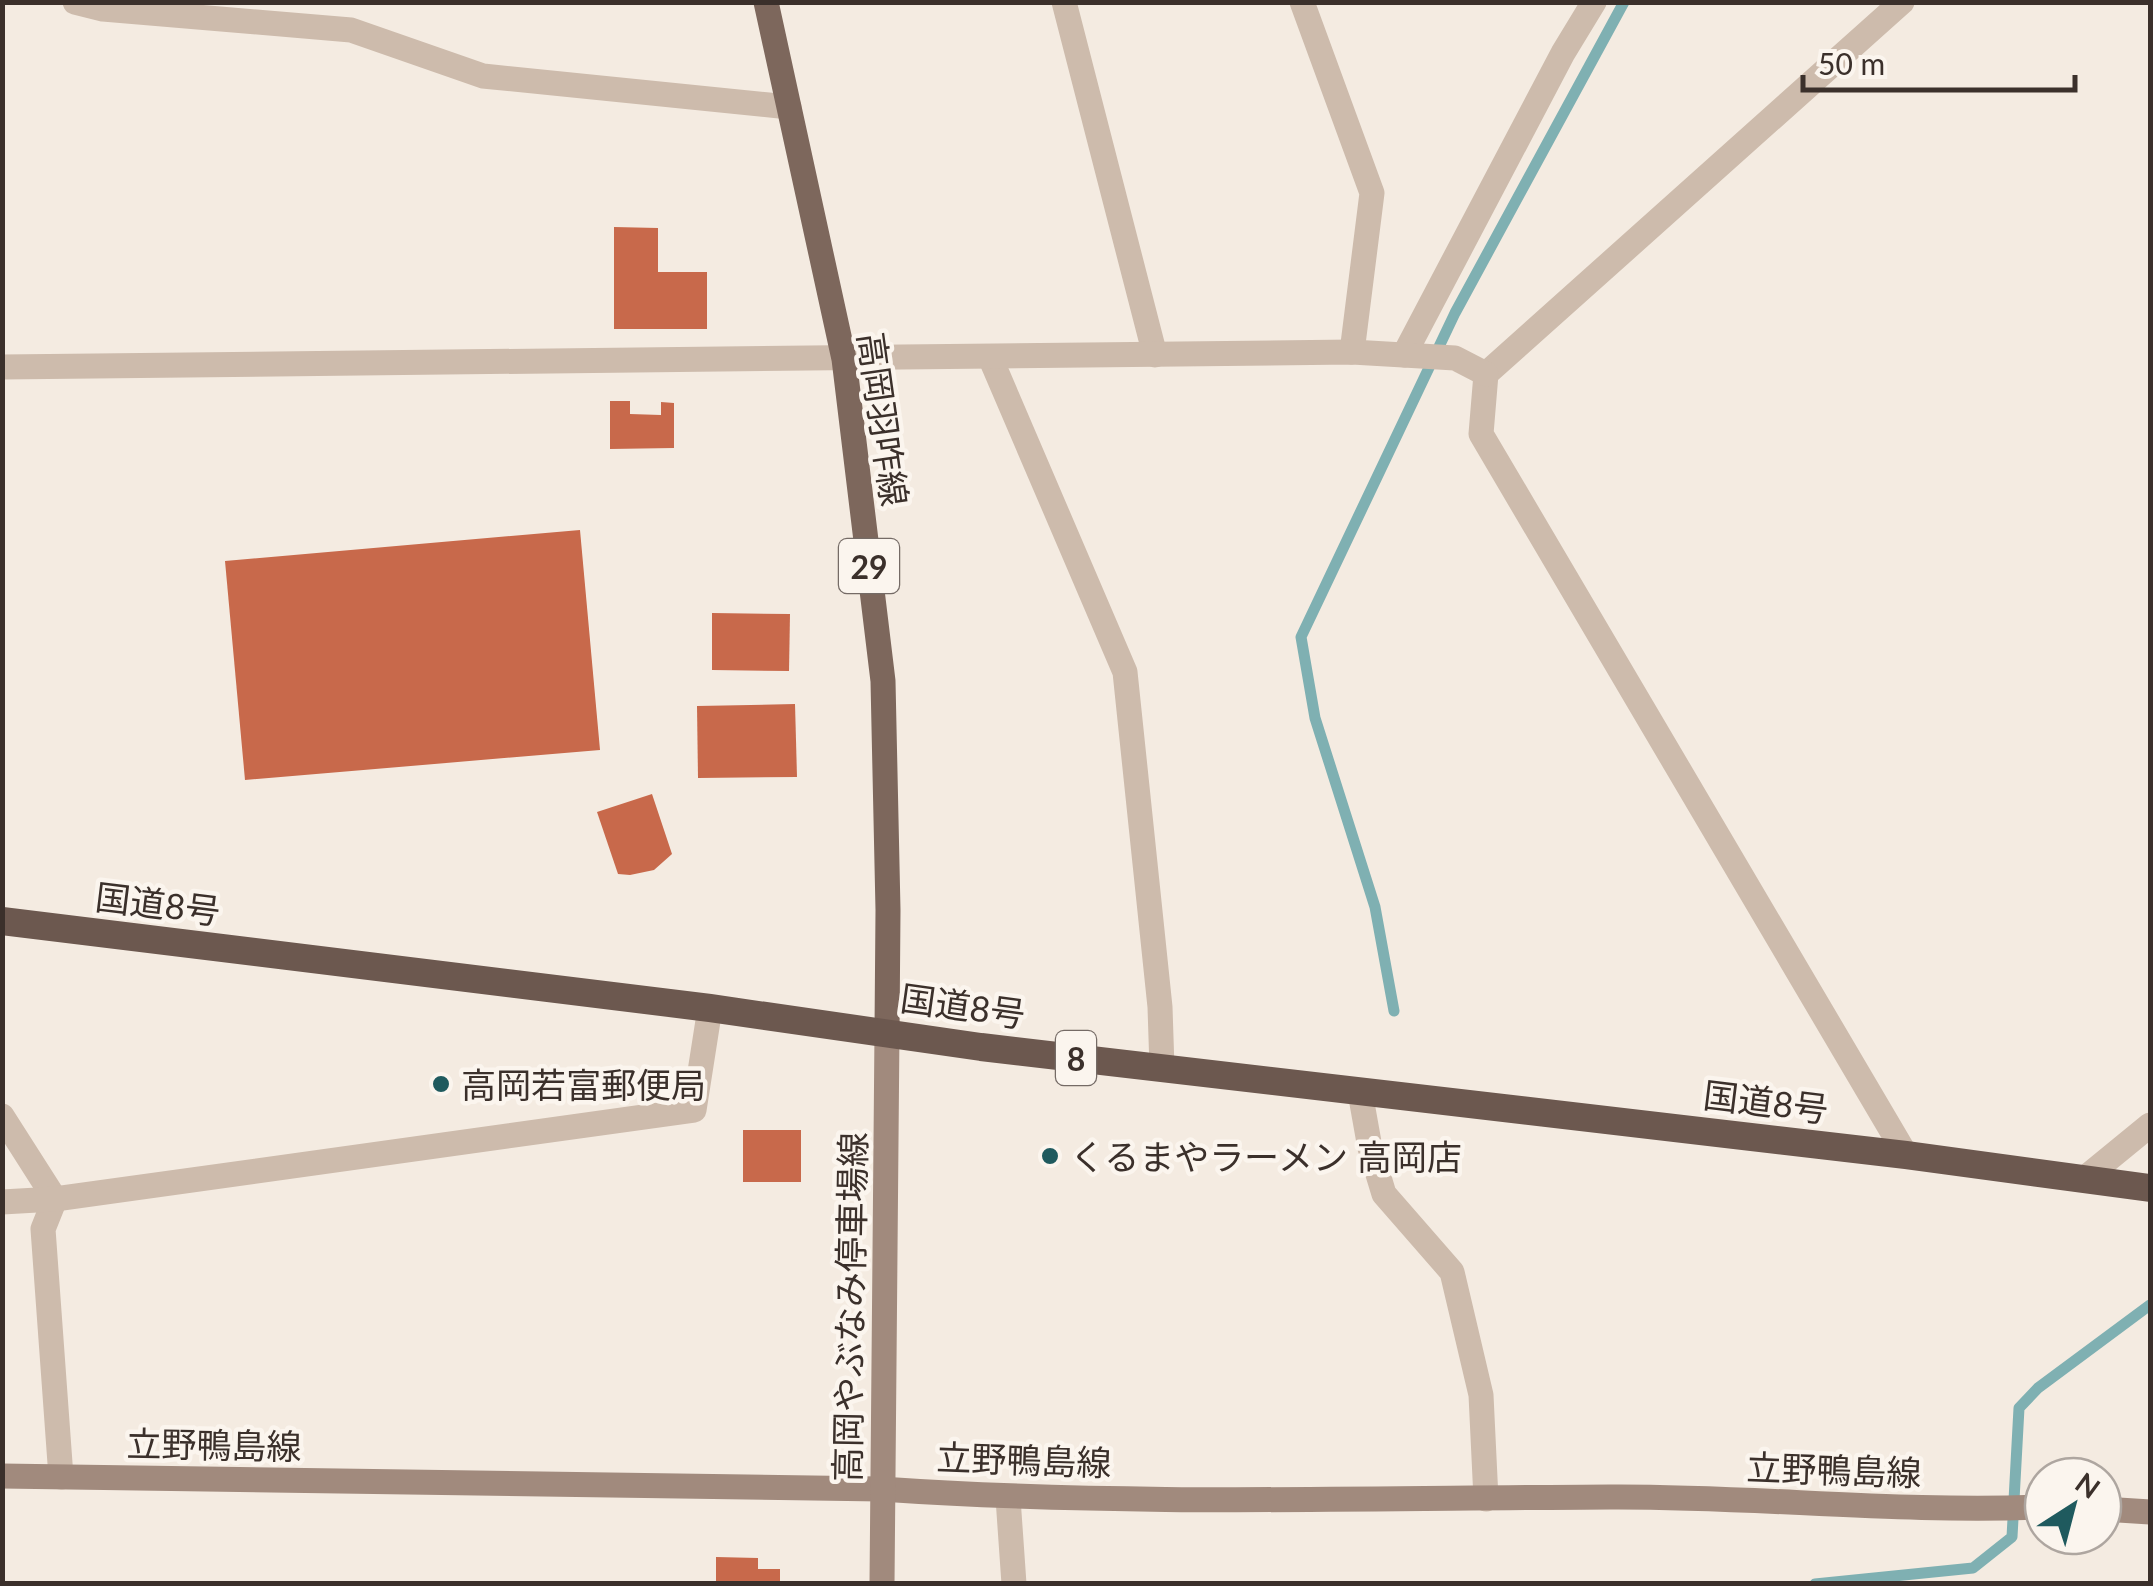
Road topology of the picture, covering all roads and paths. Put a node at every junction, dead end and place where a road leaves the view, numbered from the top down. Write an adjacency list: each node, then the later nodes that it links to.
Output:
1 (75, 2): 8 (street)
2 (347, 2): 8 (street)
3 (766, 2): 9 (main road, 高岡羽咋線 / 29)
4 (1064, 2): 11 (street)
5 (1302, 2): 10 (street)
6 (1594, 2): 12 (street)
7 (1902, 2): 16 (street)
8 (351, 30): 9 (street)
9 (789, 107): 14 (main road, 高岡羽咋線 / 29)
10 (1352, 352): 11 (street); 12 (street)
11 (1155, 354): 13 (street)
12 (1404, 355): 16 (street)
13 (990, 357): 14 (street); 20 (street)
14 (844, 359): 15 (street); 19 (main road, 高岡羽咋線 / 29)
15 (2, 367)
16 (1486, 374): 24 (street)
17 (2, 922): 18 (highway, 国道8号 / 8)
18 (710, 1008): 19 (highway, 国道8号 / 8); 27 (street)
19 (887, 1031): 20 (highway, 国道8号 / 8); 31 (main road, 高岡やぶなみ停車場線)
20 (1162, 1068): 21 (highway, 国道8号 / 8)
21 (1360, 1092): 24 (highway, 国道8号 / 8); 33 (street)
22 (2, 1116): 27 (street)
23 (2150, 1126): 25 (street)
24 (1906, 1155): 25 (highway, 国道8号 / 8)
25 (2084, 1179): 26 (highway, 国道8号 / 8)
26 (2150, 1188)
27 (55, 1199): 28 (street); 30 (street)
28 (2, 1202)
29 (2, 1476): 30 (main road, 立野鴨島線)
30 (61, 1477): 31 (main road, 立野鴨島線)
31 (881, 1489): 32 (main road, 立野鴨島線); 37 (main road, 高岡やぶなみ停車場線)
32 (1008, 1498): 33 (main road, 立野鴨島線); 38 (street)
33 (1486, 1499): 34 (main road, 立野鴨島線)
34 (2023, 1508)
35 (2123, 1510): 36 (main road)
36 (2150, 1512)
37 (882, 1584)
38 (1014, 1584)

